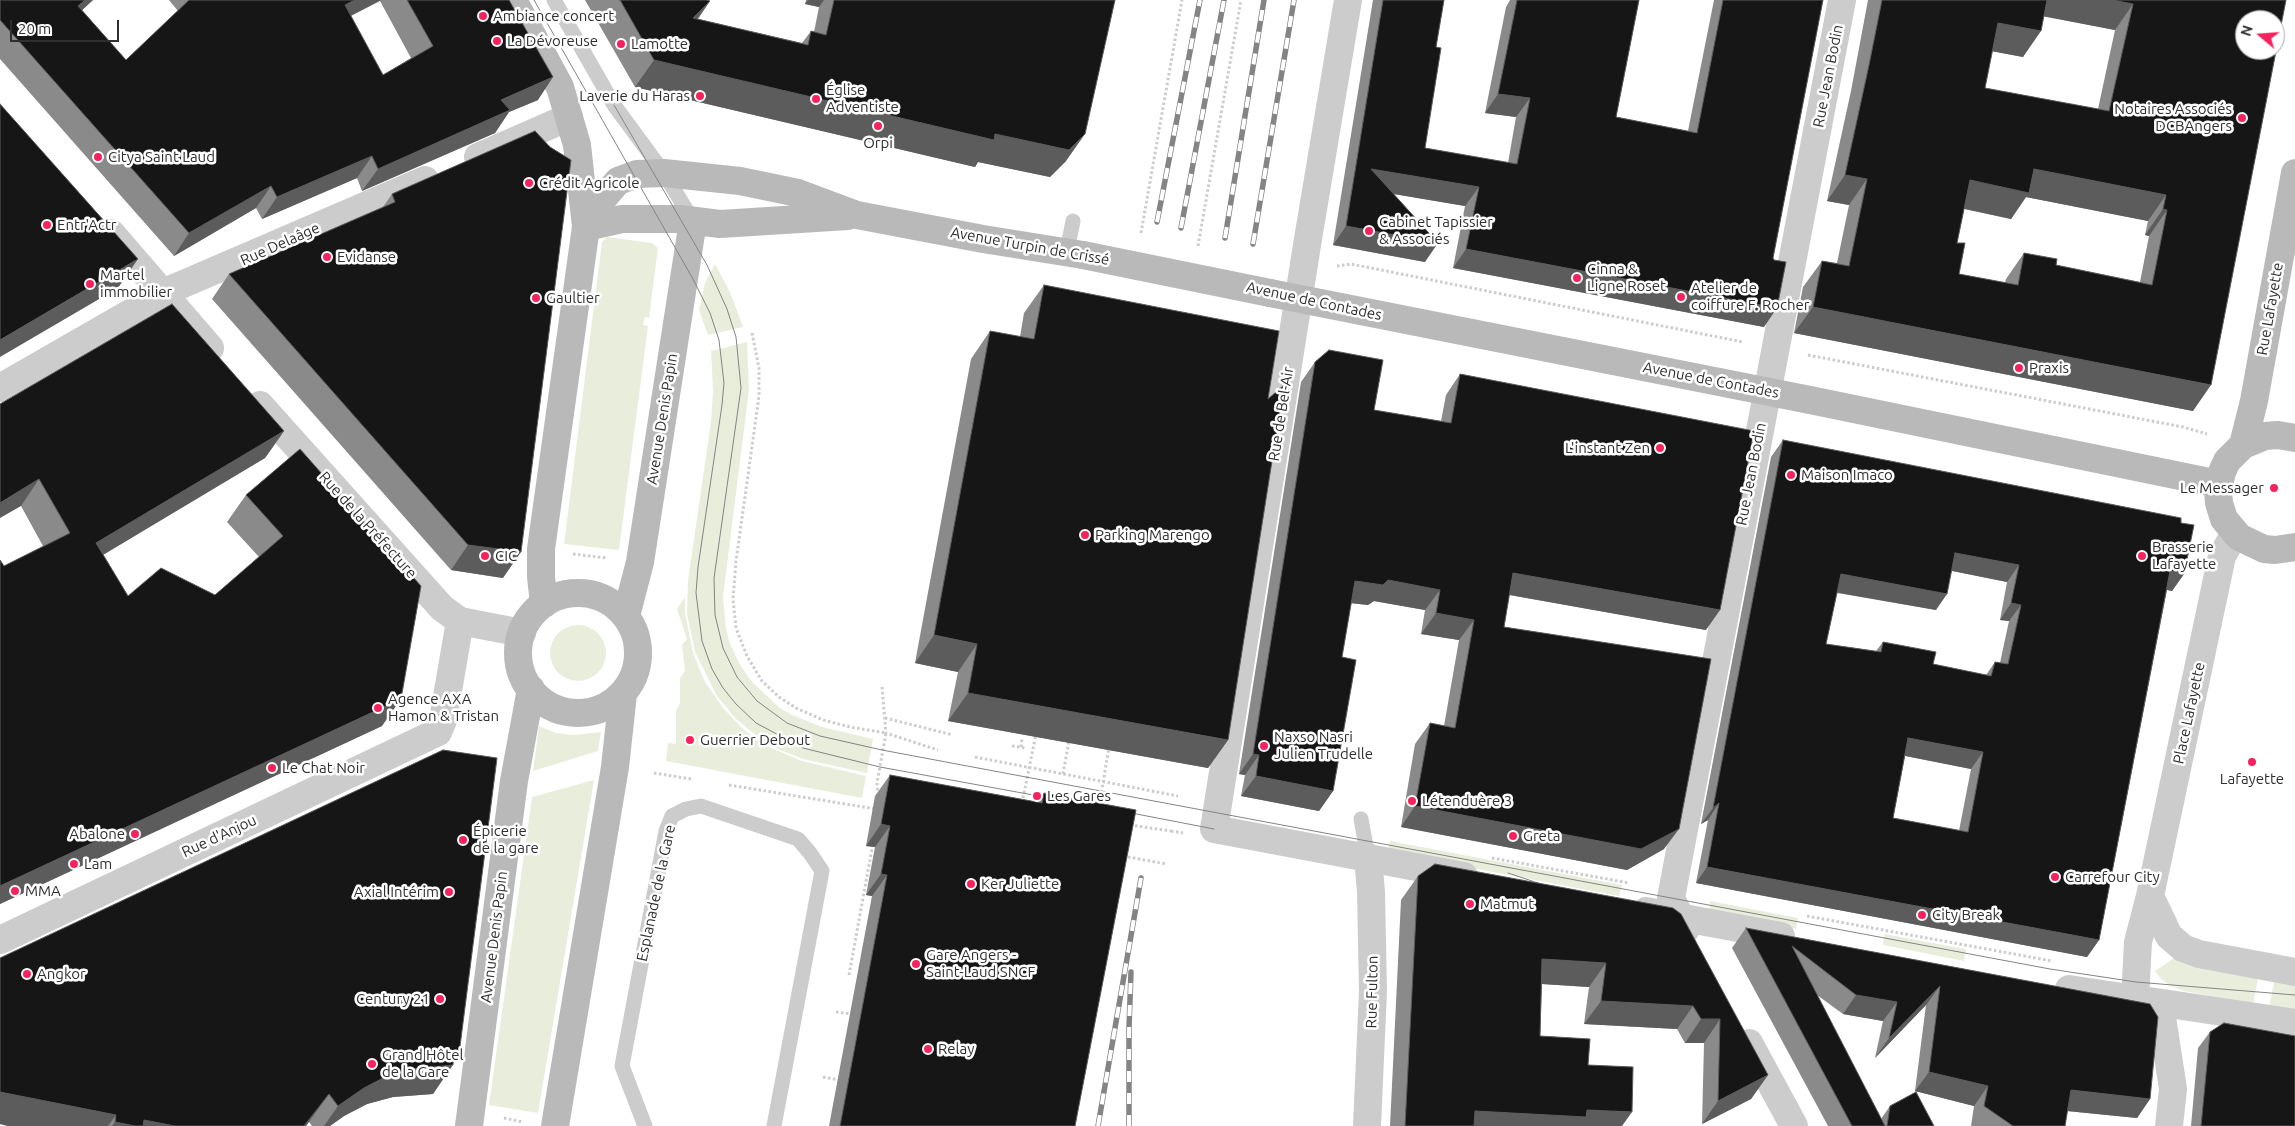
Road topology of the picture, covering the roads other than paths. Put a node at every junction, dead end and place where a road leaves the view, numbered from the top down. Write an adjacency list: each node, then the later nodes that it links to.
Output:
1 (513, 0): 5 (street)
2 (554, 0): 6 (lane)
3 (1348, 0): 16 (street, Rue de Bel-Air)
4 (1842, 0): 18 (street, Rue Jean Bodin)
5 (569, 117): 12 (street); 15 (street, Rue Delaâge)
6 (664, 173): 8 (street, Avenue Turpin de Crissé); 10 (lane); 12 (street, Avenue Turpin de Crissé)
7 (2295, 173): 20 (street, Rue Lafayette)
8 (857, 215): 10 (street, Avenue Turpin de Crissé); 13 (street, Avenue Turpin de Crissé)
9 (98, 218): 15 (street, Rue de la Préfecture)
10 (693, 221): 12 (street, Avenue Turpin de Crissé); 25 (street, Avenue Denis Papin)
11 (1073, 221): 13 (lane)
12 (586, 227): 24 (street)
13 (1075, 253): 14 (street, Avenue Turpin de Crissé, bridge)
14 (1200, 266): 16 (street, Avenue de Contades, bridge)
15 (163, 294): 17 (street, Rue Delaâge); 26 (street, Rue de la Préfecture)
16 (1299, 299): 18 (street, Avenue de Contades); 31 (street, Rue de Bel-Air)
17 (0, 388)
18 (1767, 391): 21 (street, Avenue de Contades); 35 (street, Rue Jean Bodin)
19 (2295, 438): 20 (street)
20 (2237, 450): 21 (street, Rue Lafayette)
21 (2219, 484): 22 (street)
22 (2235, 533): 23 (street); 33 (street, Place Lafayette)
23 (2295, 547)
24 (544, 604): 25 (street); 27 (street)
25 (626, 616): 29 (street)
26 (460, 621): 27 (street, Rue de la Préfecture); 36 (street, Rue d'Anjou)
27 (522, 633): 28 (street)
28 (532, 689): 29 (street); 45 (street, Avenue Denis Papin)
29 (623, 694): 44 (street)
30 (1361, 819): 31 (lane)
31 (1368, 857): 32 (street); 48 (street, Rue Fulton)
32 (1491, 881)
33 (2150, 896): 39 (street); 41 (street, Place Lafayette)
34 (1618, 905): 35 (street)
35 (1679, 917): 37 (street); 38 (street, Rue Jean Bodin)
36 (0, 940)
37 (1802, 940)
38 (1700, 952)
39 (2295, 972)
40 (2040, 984): 41 (street)
41 (2147, 1002): 43 (street); 50 (street, Place Lafayette)
42 (1738, 1022): 49 (street)
43 (2295, 1023)
44 (542, 1124)
45 (469, 1126)
46 (645, 1126): 47 (lane, Esplanade de la Gare)
47 (774, 1126)
48 (1367, 1126)
49 (1794, 1126)
50 (2170, 1126)

